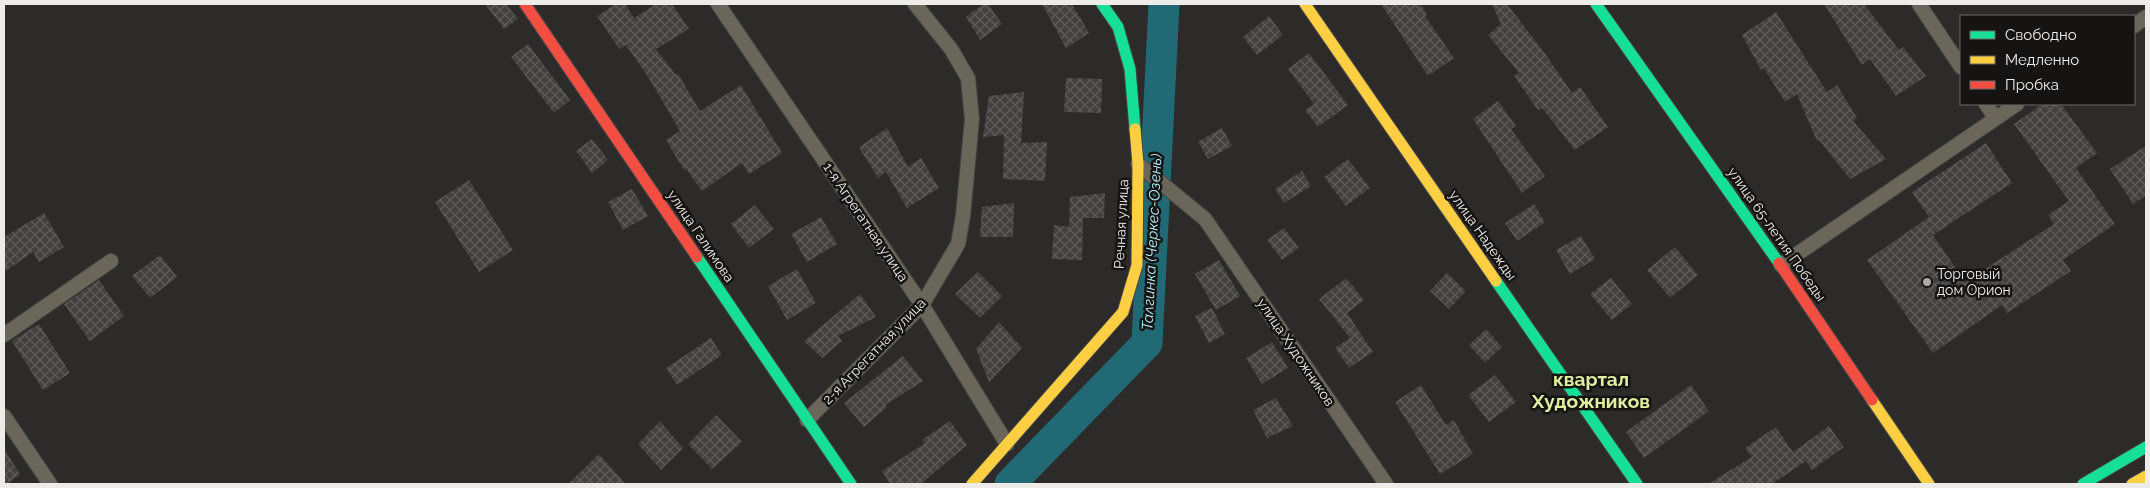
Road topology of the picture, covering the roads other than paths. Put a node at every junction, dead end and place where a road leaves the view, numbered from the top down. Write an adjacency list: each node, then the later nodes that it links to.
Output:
1 (525, 4): 20 (street, улица Галимова)
2 (718, 4): 17 (street, 1-я Агрегатная улица)
3 (915, 4): 17 (street, 2-я Агрегатная улица)
4 (1102, 4): 14 (street, Речная улица)
5 (1305, 4): 28 (street, улица Надежды)
6 (1596, 4): 16 (street, улица 65-летия Победы)
7 (1919, 4): 10 (street)
8 (2146, 17): 9 (street)
9 (2135, 25)
10 (1960, 66)
11 (1987, 105): 13 (street)
12 (2016, 105): 13 (street)
13 (1996, 118): 16 (street)
14 (1138, 164): 21 (street, Речная улица); 27 (street, улица Художников)
15 (111, 261): 18 (street)
16 (1780, 265): 29 (street, улица 65-летия Победы)
17 (922, 305): 20 (street, 2-я Агрегатная улица); 21 (street, 1-я Агрегатная улица)
18 (4, 335)
19 (4, 416): 24 (street)
20 (807, 420): 25 (street, улица Галимова)
21 (1007, 444): 26 (street, Речная улица)
22 (2146, 446): 30 (street)
23 (2146, 476): 31 (street)
24 (47, 483)
25 (851, 484)
26 (972, 484)
27 (1386, 484)
28 (1637, 484)
29 (1929, 484)
30 (2083, 484)
31 (2132, 484)

